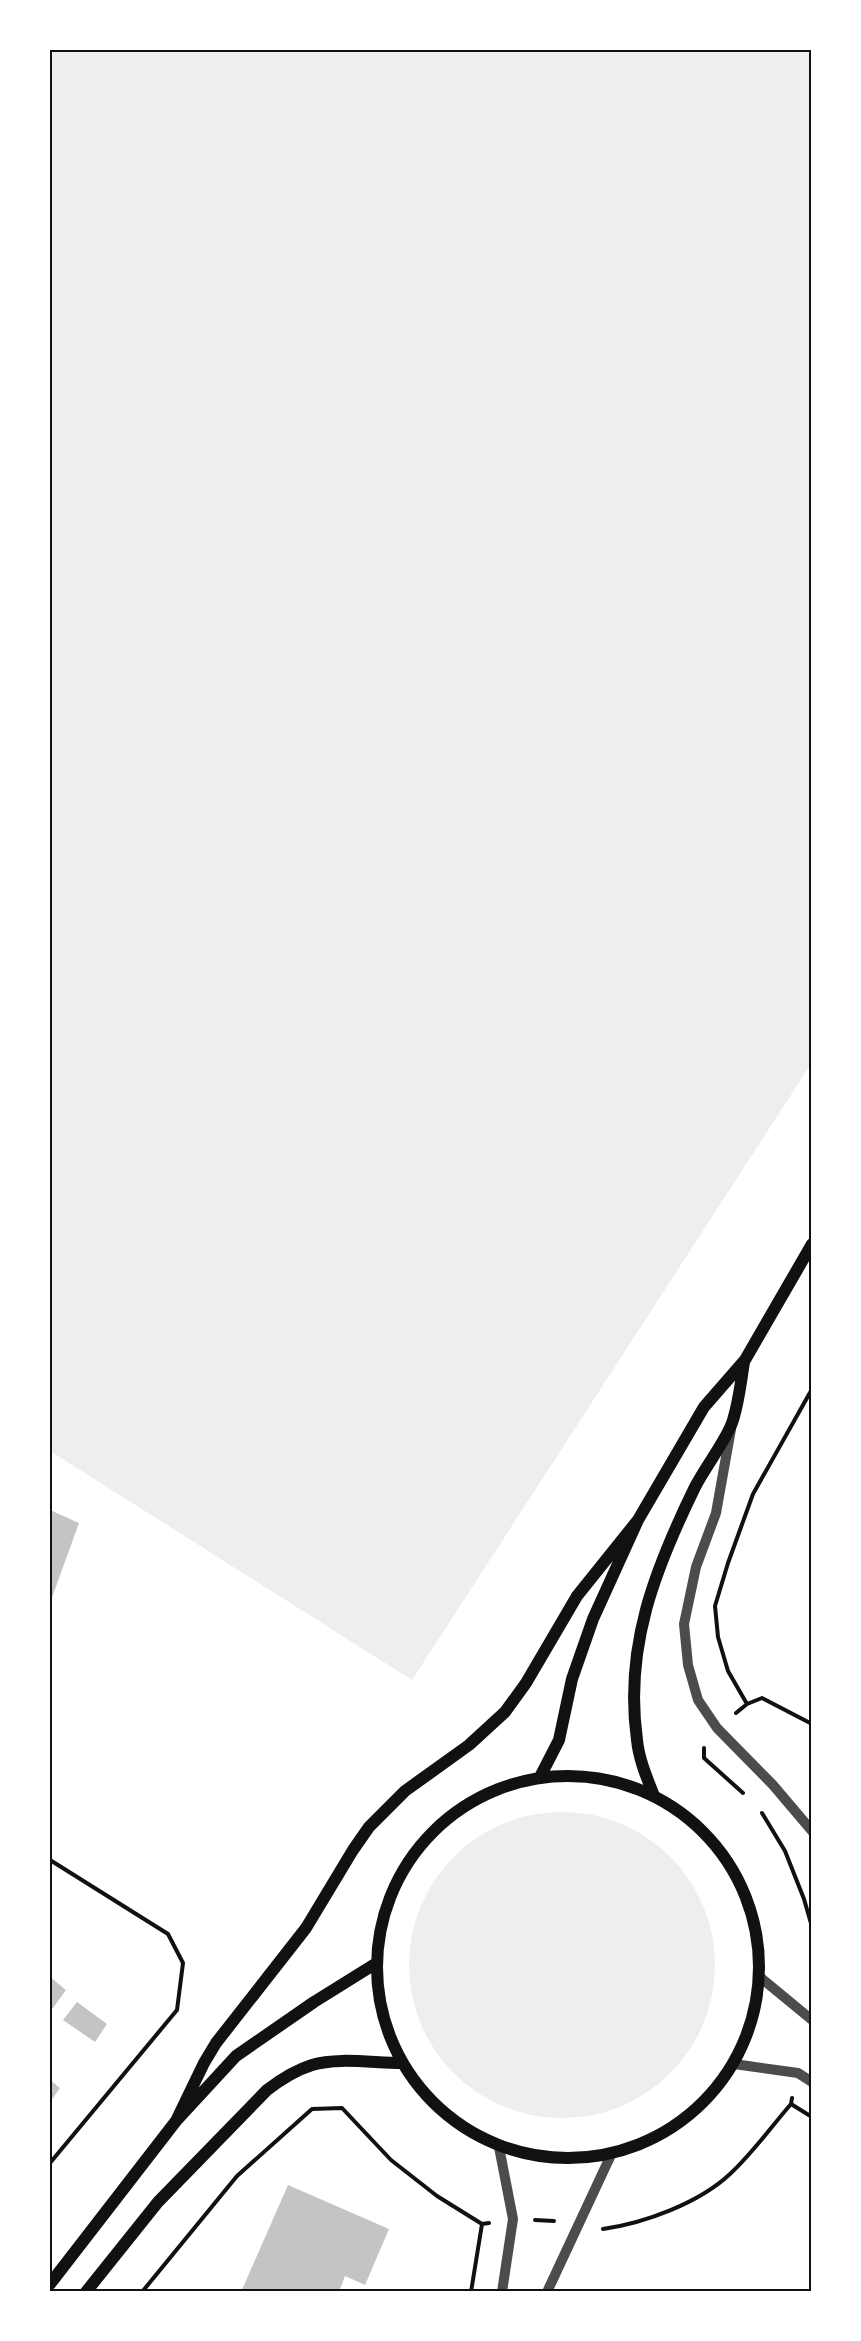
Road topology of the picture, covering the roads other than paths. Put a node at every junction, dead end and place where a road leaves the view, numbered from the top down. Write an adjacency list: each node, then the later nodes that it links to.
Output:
1 (812, 1244): 2 (main road)
2 (745, 1360): 3 (main road); 4 (main road)
3 (733, 1422): 6 (main road); 7 (street)
4 (638, 1520): 5 (main road); 14 (main road)
5 (540, 1777): 6 (main road); 8 (main road)
6 (654, 1796): 9 (main road)
7 (812, 1831)
8 (375, 1964): 11 (main road); 14 (main road)
9 (760, 1977): 10 (street); 12 (main road)
10 (812, 2020)
11 (401, 2063): 15 (main road); 18 (main road)
12 (734, 2064): 13 (street); 16 (main road)
13 (812, 2082)
14 (176, 2121): 17 (main road)
15 (499, 2147): 16 (main road); 19 (street)
16 (611, 2155): 20 (street)
17 (50, 2284)
18 (86, 2292)
19 (502, 2292)
20 (547, 2292)

